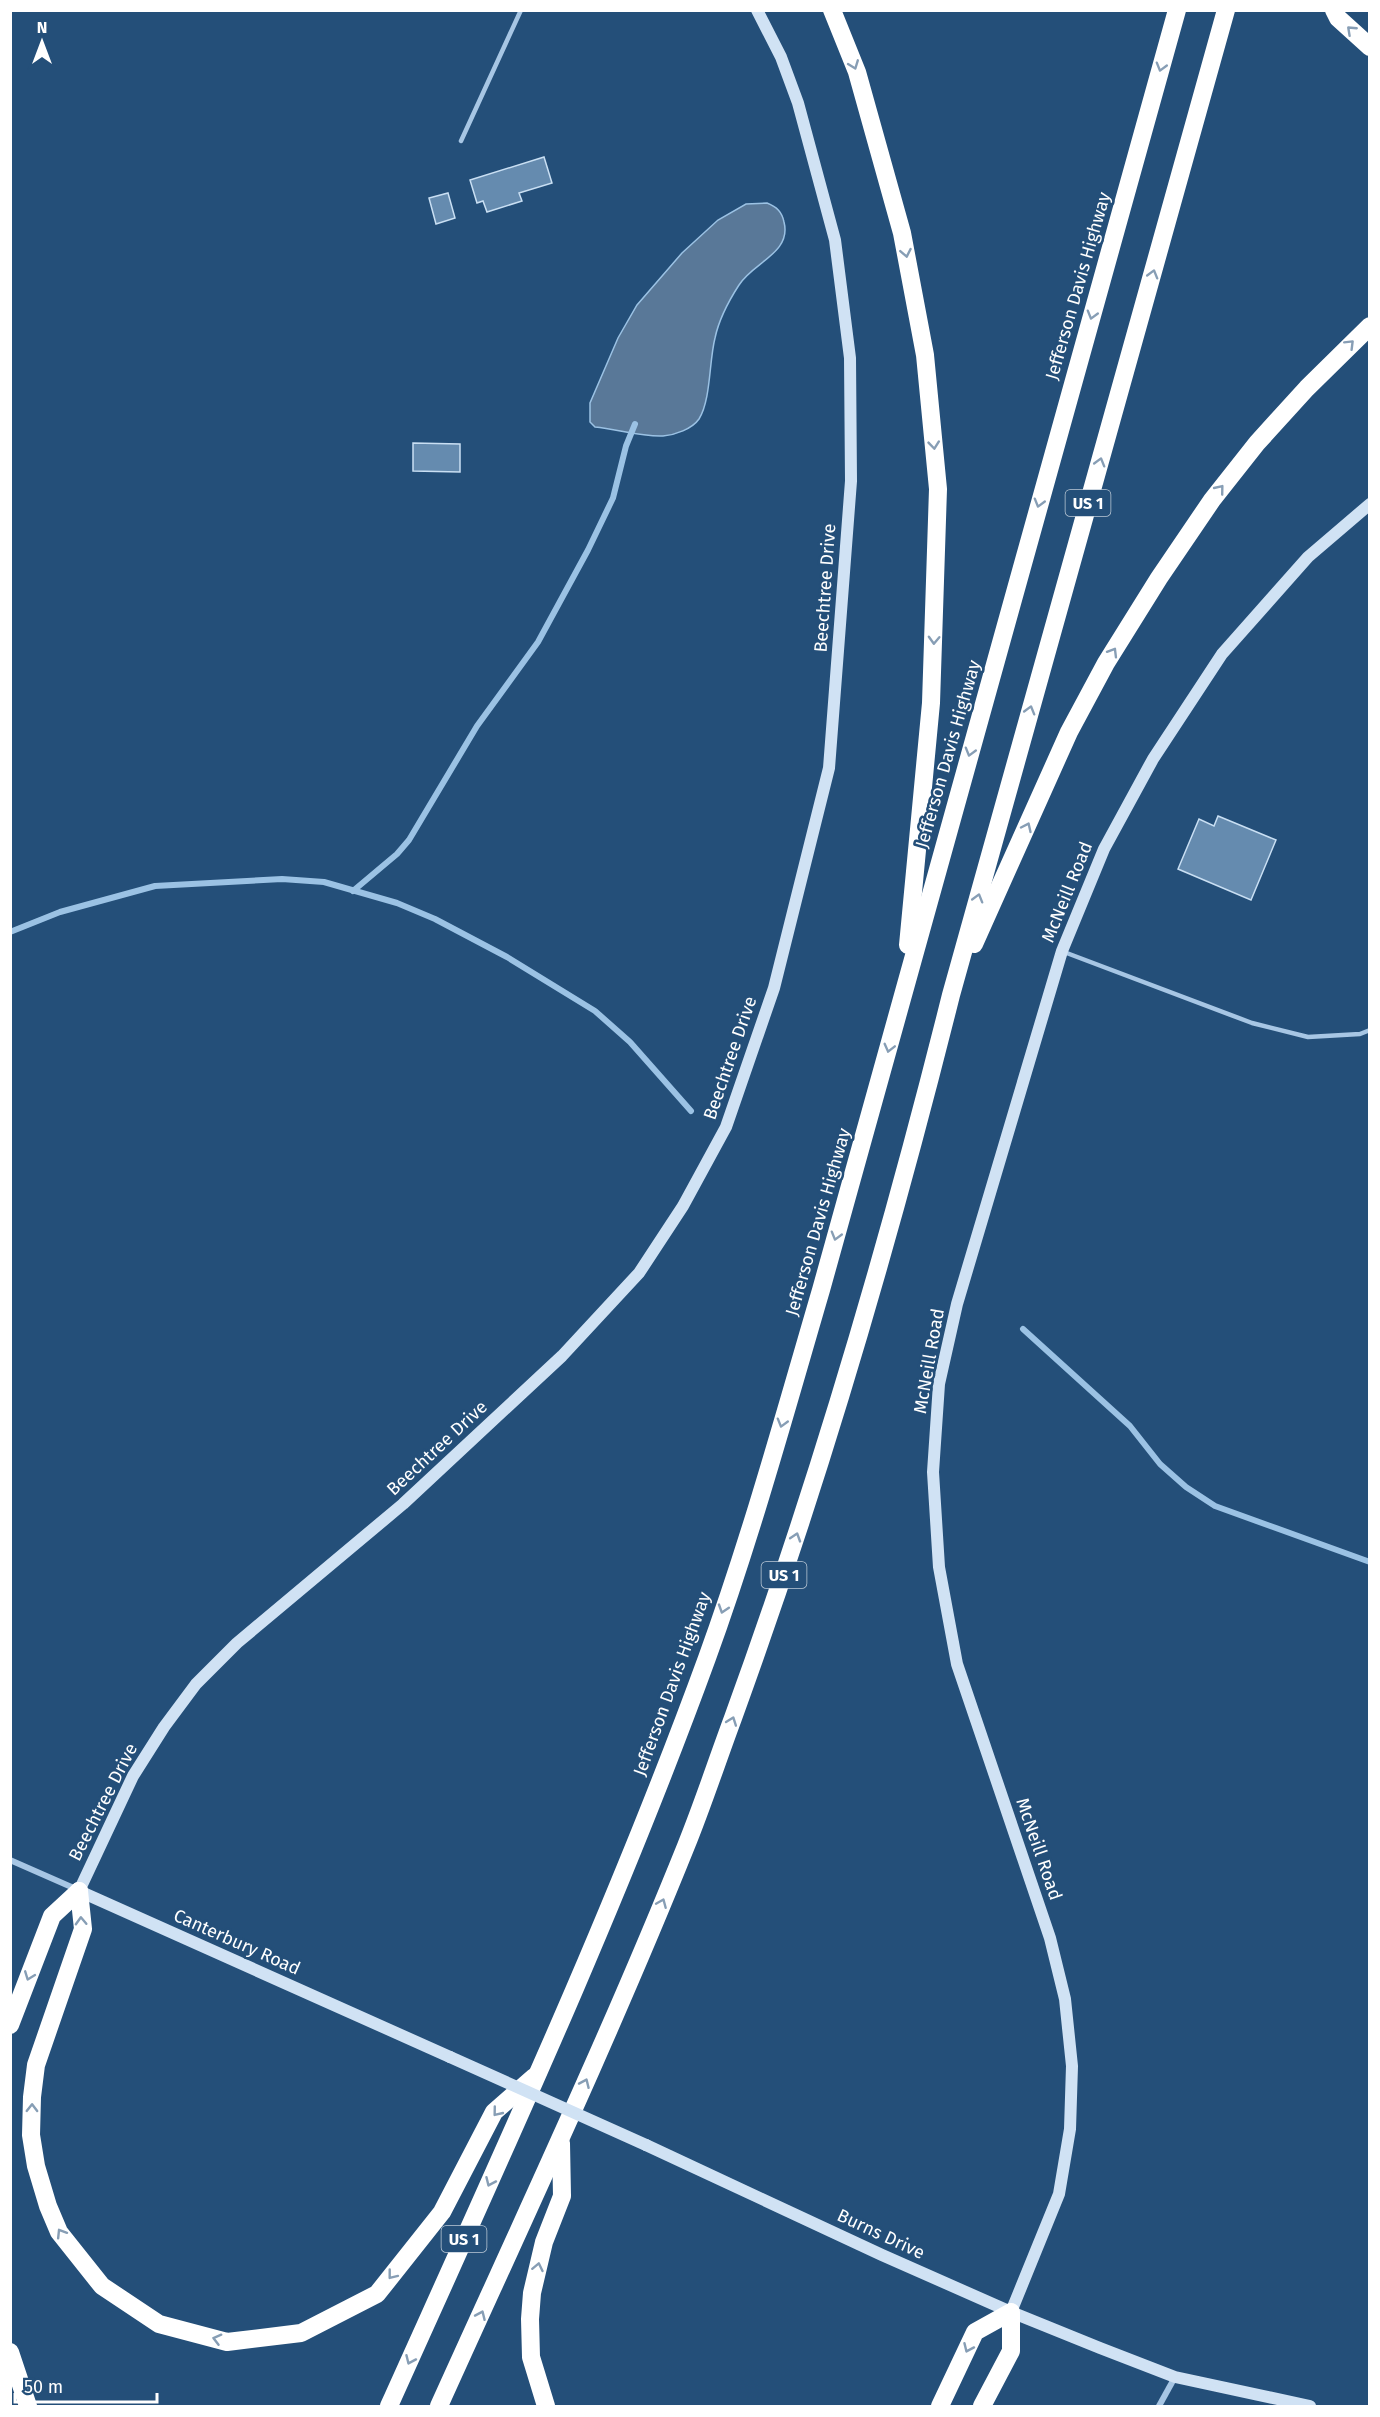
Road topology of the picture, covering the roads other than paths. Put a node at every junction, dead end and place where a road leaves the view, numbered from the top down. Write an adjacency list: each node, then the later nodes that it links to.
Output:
1 (521, 10): 8 (lane)
2 (757, 10): 16 (street, Beechtree Drive)
3 (832, 10): 12 (highway, one-way to 12)
4 (1177, 10): 12 (highway, Jefferson Davis Highway / US 1, one-way to 12)
5 (1226, 10): 13 (highway, US 1, one-way to 5)
6 (1334, 10): 7 (highway, one-way to 6)
7 (1370, 47)
8 (461, 141)
9 (1370, 326): 13 (highway, one-way to 9)
10 (1370, 504): 11 (street, McNeill Road)
11 (1062, 951): 14 (lane); 21 (street, McNeill Road)
12 (904, 992): 19 (highway, Jefferson Davis Highway / US 1, one-way to 19)
13 (951, 995): 20 (highway, US 1, one-way to 13)
14 (1370, 1030)
15 (10, 1860): 16 (street, Canterbury Road)
16 (79, 1891): 17 (highway, one-way to 17); 18 (street, Canterbury Road); 19 (highway, one-way to 16)
17 (10, 2025)
18 (450, 2057): 21 (street, Burns Drive, bridge)
19 (539, 2072): 25 (highway, Jefferson Davis Highway / US 1, one-way to 25)
20 (561, 2136): 26 (highway, US 1, one-way to 20); 27 (highway, one-way to 20)
21 (1011, 2312): 23 (street, Burns Drive); 28 (highway, one-way to 28); 29 (highway)
22 (10, 2352): 24 (highway)
23 (1175, 2377): 30 (street); 31 (street, Burns Drive)
24 (28, 2406)
25 (389, 2406)
26 (439, 2406)
27 (546, 2406)
28 (940, 2406)
29 (982, 2406)
30 (1159, 2406)
31 (1310, 2406)

